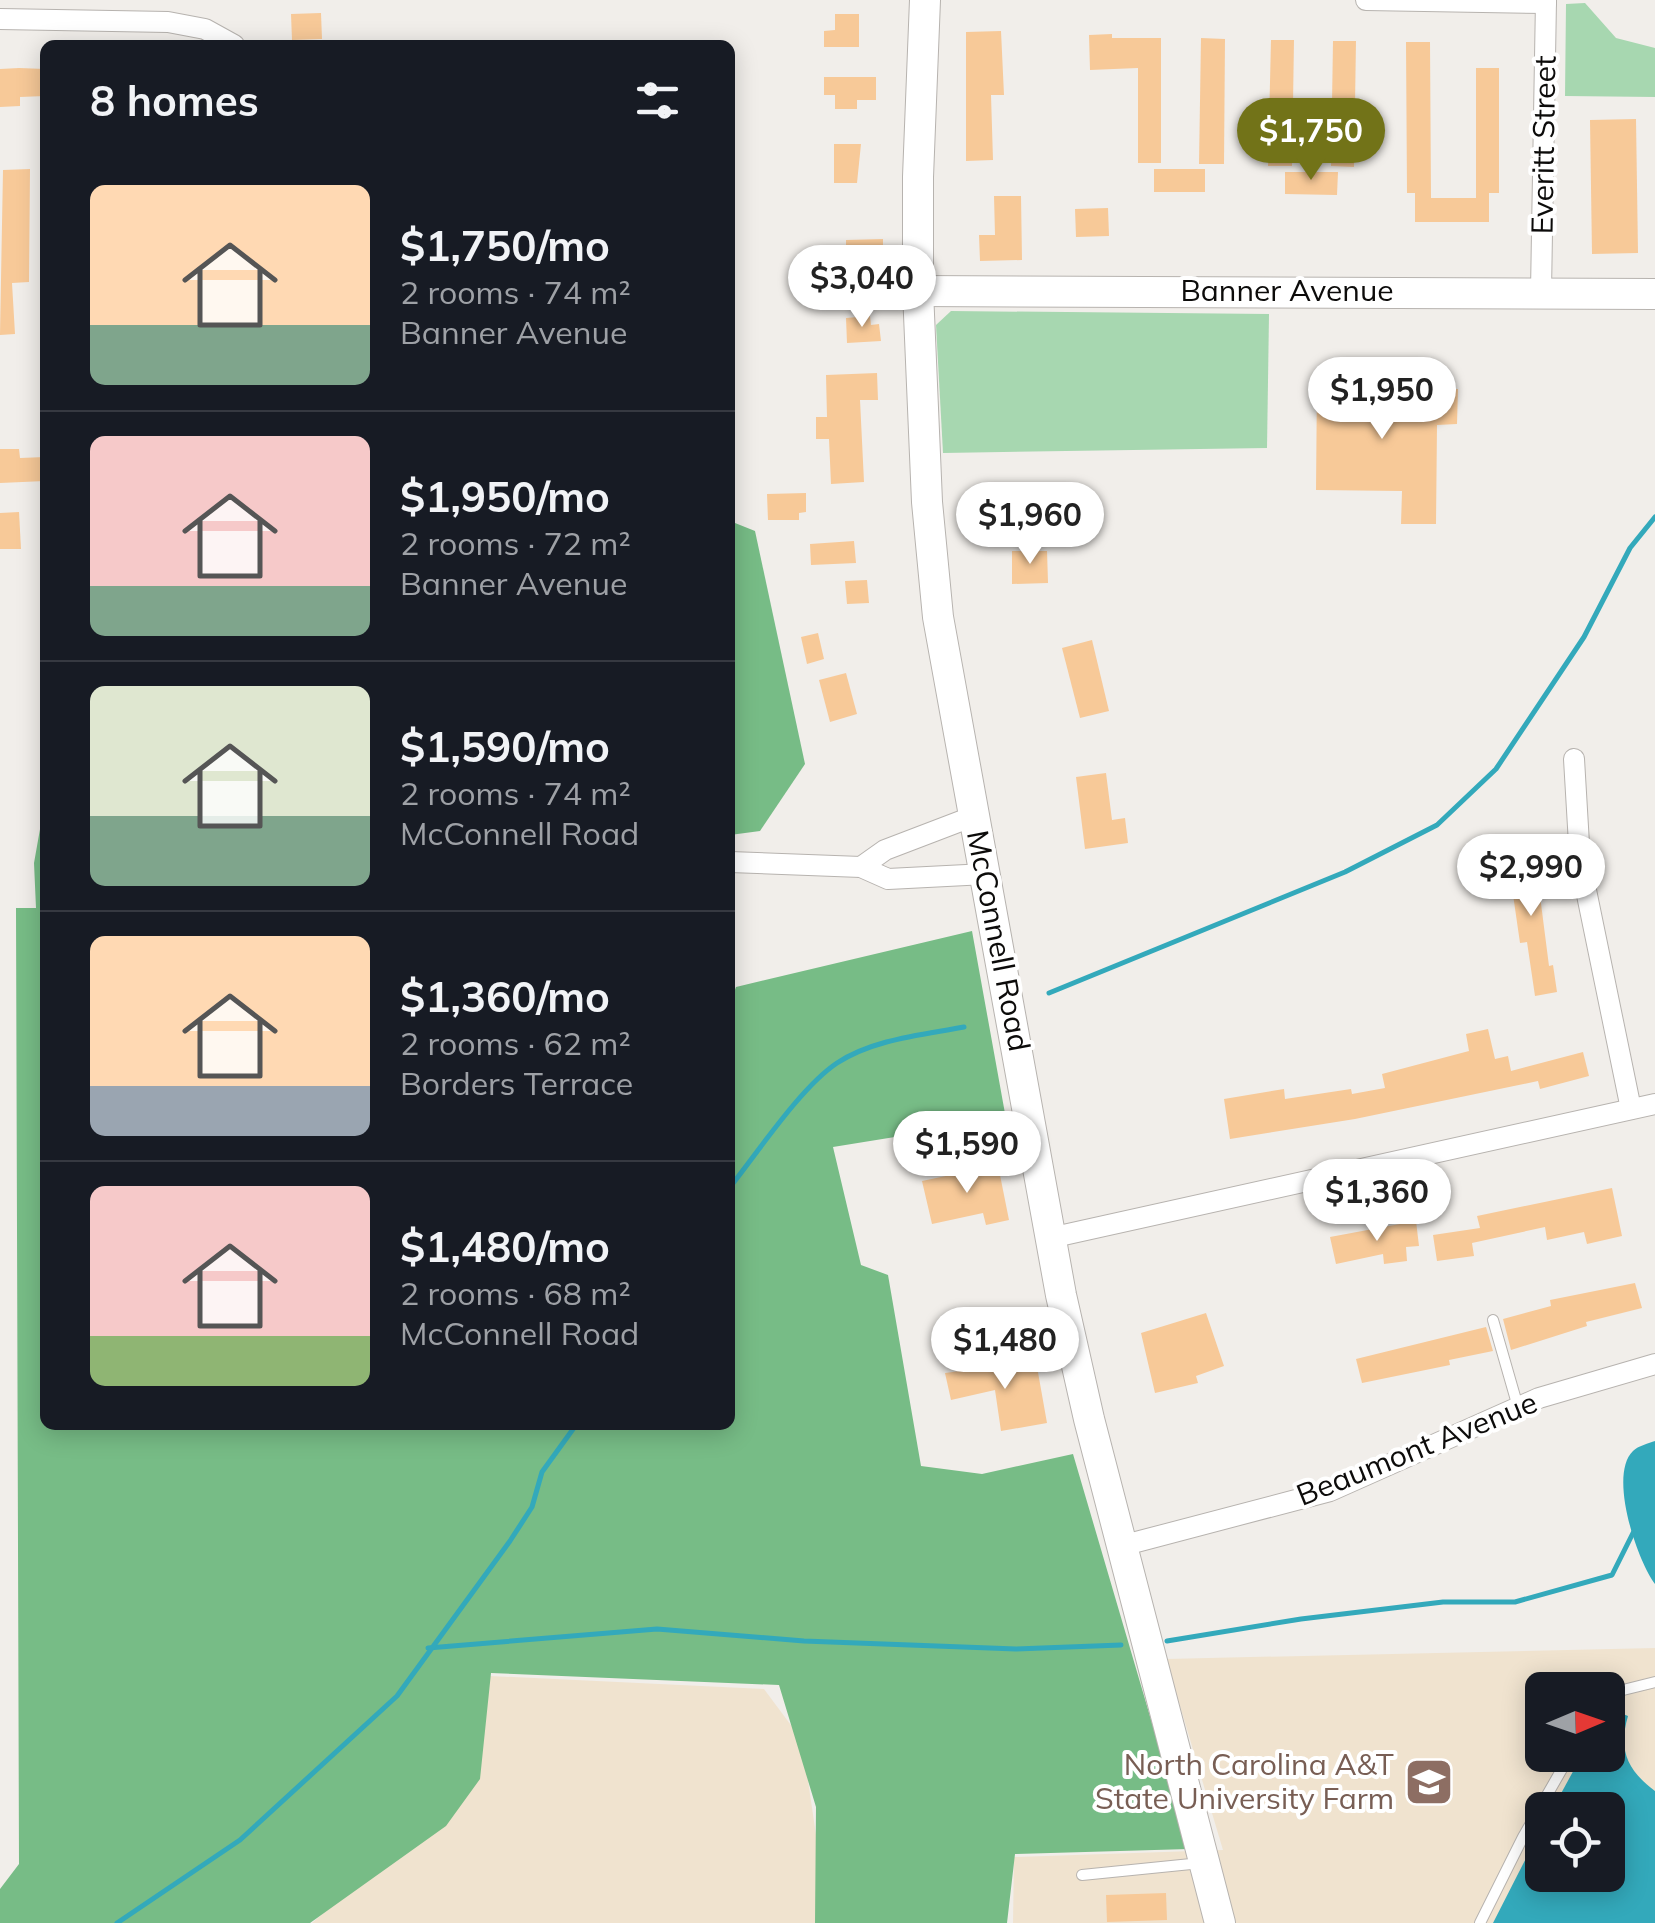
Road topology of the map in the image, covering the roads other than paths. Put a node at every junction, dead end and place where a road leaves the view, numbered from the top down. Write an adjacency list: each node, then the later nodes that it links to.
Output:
1 (926, 0): 7 (street, McConnell Road)
2 (1366, 0): 3 (street)
3 (1546, 2): 6 (street, Everitt Street)
4 (0, 19): 5 (street)
5 (225, 40)
6 (1541, 291): 7 (street, Banner Avenue); 8 (street, Banner Avenue)
7 (918, 292): 10 (street, McConnell Road)
8 (1655, 294)
9 (1574, 759): 15 (street)
10 (974, 816): 12 (street); 13 (street, McConnell Road)
11 (735, 862): 12 (street)
12 (861, 867): 13 (street)
13 (986, 874): 16 (street, McConnell Road)
14 (1655, 1104): 15 (street)
15 (1631, 1109): 18 (street)
16 (1034, 1146): 17 (lane); 18 (street, McConnell Road)
17 (938, 1170)
18 (1050, 1238): 22 (street, McConnell Road)
19 (1494, 1320): 21 (lane)
20 (1655, 1364): 21 (street, Beaumont Avenue)
21 (1518, 1407): 22 (street, Beaumont Avenue)
22 (1121, 1546): 26 (street, McConnell Road)
23 (1655, 1682): 24 (lane)
24 (1625, 1690)
25 (1560, 1772): 29 (lane)
26 (1207, 1862): 27 (lane); 28 (street, McConnell Road)
27 (1082, 1875)
28 (1220, 1923)
29 (1480, 1923)

